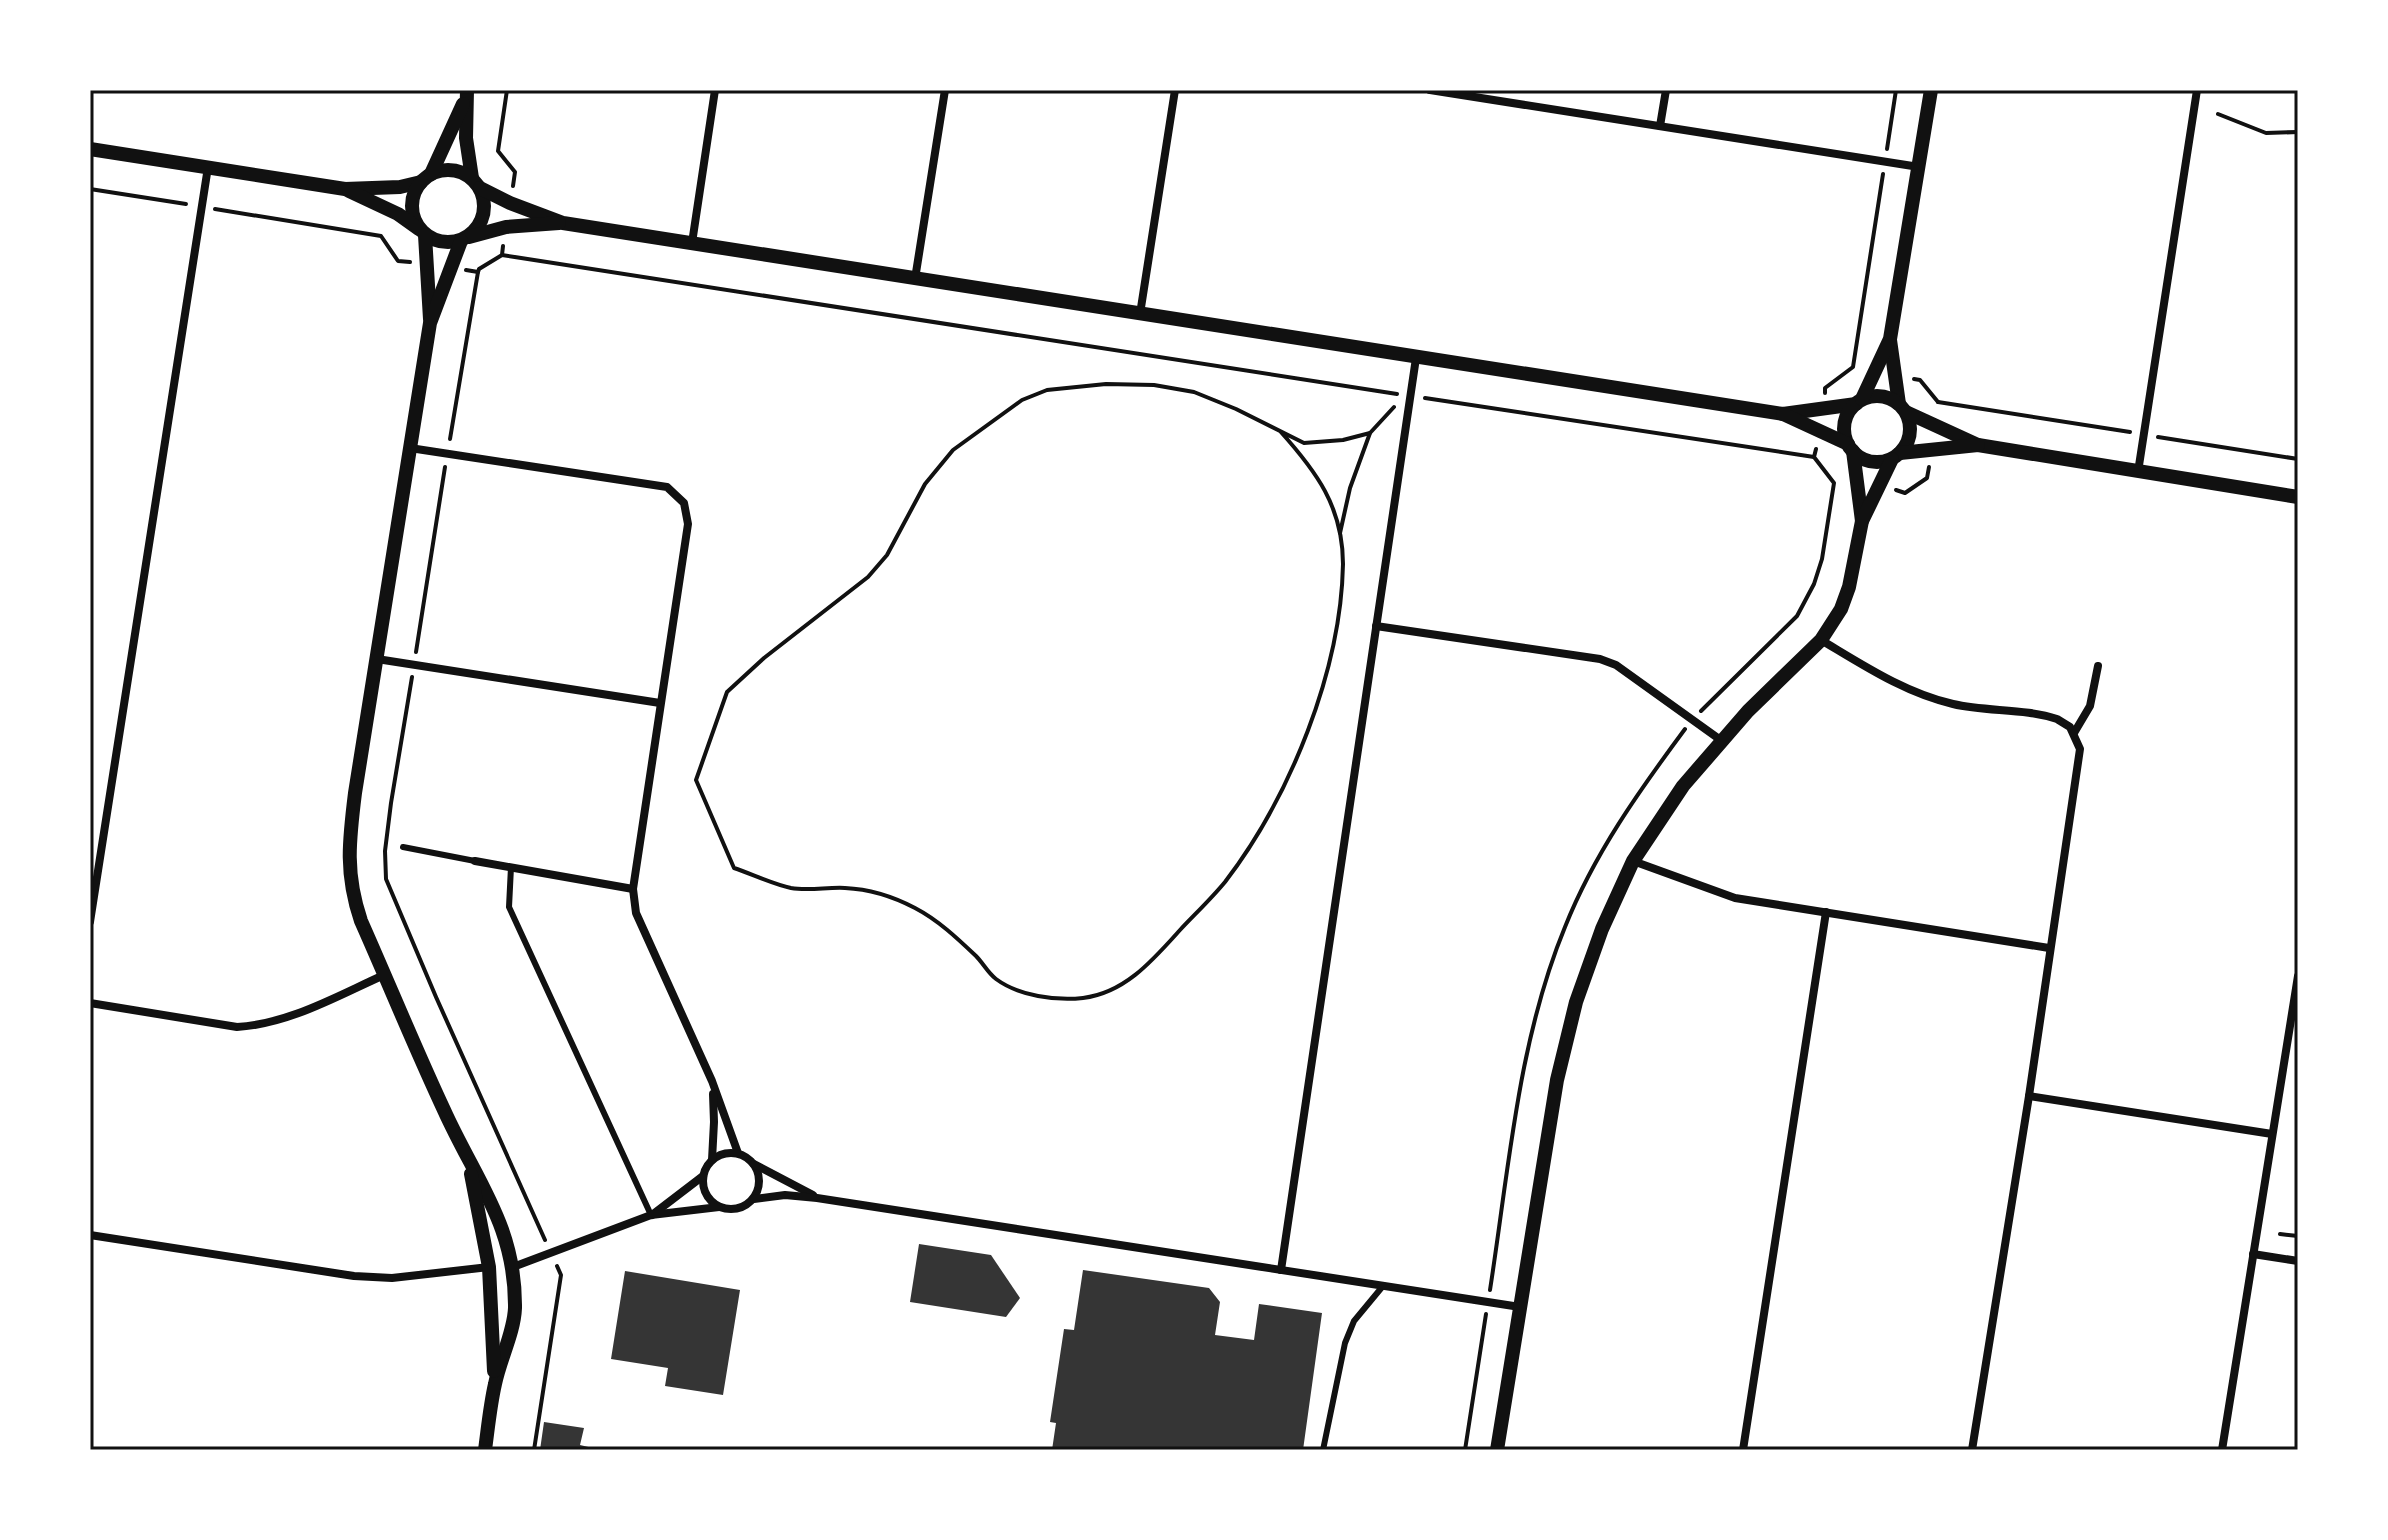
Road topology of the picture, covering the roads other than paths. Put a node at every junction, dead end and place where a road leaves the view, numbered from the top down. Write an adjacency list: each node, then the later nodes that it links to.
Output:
1 (715, 90): 19 (street)
2 (945, 90): 20 (street)
3 (1175, 90): 21 (street)
4 (1430, 90): 9 (street)
5 (1666, 90): 9 (street)
6 (1931, 90): 12 (street)
7 (2197, 90): 32 (street)
8 (466, 93): 13 (street); 14 (street)
9 (1660, 126): 12 (street)
10 (90, 149): 11 (street)
11 (208, 167): 15 (street); 48 (street)
12 (1919, 167): 23 (street)
13 (426, 178): 14 (street); 15 (street); 17 (street)
14 (476, 183): 16 (street); 18 (street)
15 (345, 189): 17 (street)
16 (563, 223): 18 (street); 19 (street)
17 (423, 233): 18 (street); 22 (street)
18 (464, 239): 22 (street)
19 (692, 243): 20 (street)
20 (915, 279): 21 (street)
21 (1140, 314): 24 (street)
22 (430, 323): 30 (street)
23 (1890, 339): 25 (street); 26 (street)
24 (1416, 358): 27 (street); 35 (street)
25 (1859, 402): 26 (street); 27 (street); 29 (street)
26 (1902, 408): 28 (street); 31 (street)
27 (1783, 414): 29 (street)
28 (1978, 445): 31 (street); 32 (street)
29 (1850, 447): 31 (street); 34 (street)
30 (410, 448): 37 (street); 39 (street)
31 (1896, 456): 34 (street)
32 (2138, 472): 33 (street)
33 (2298, 497)
34 (1862, 521): 36 (street)
35 (1376, 626): 41 (street); 71 (street)
36 (1821, 640): 40 (street); 41 (street)
37 (377, 659): 39 (street); 50 (street)
38 (2098, 666): 40 (street)
39 (660, 703): 46 (street)
40 (2074, 733): 49 (street)
41 (1722, 741): 44 (street)
42 (403, 847): 43 (lane)
43 (475, 861): 45 (street)
44 (1633, 861): 47 (street); 73 (street)
45 (511, 867): 46 (street); 65 (lane)
46 (633, 889): 54 (street)
47 (1826, 912): 49 (street); 78 (street)
48 (90, 922)
49 (2049, 948): 55 (street)
50 (384, 975): 52 (street); 59 (street)
51 (2298, 976): 53 (street)
52 (90, 1003)
53 (2296, 1006): 56 (street)
54 (712, 1081): 57 (street); 58 (street)
55 (2029, 1096): 56 (street); 79 (street)
56 (2272, 1134): 67 (street)
57 (738, 1153): 58 (street); 60 (street)
58 (712, 1160): 61 (street)
59 (468, 1161): 69 (street); 70 (street)
60 (754, 1164): 62 (street); 63 (street)
61 (703, 1176): 64 (street); 65 (street)
62 (817, 1198): 63 (street); 71 (street)
63 (754, 1199): 64 (street)
64 (719, 1207): 65 (street)
65 (651, 1215): 70 (street)
66 (90, 1235): 69 (street)
67 (2253, 1254): 68 (street); 80 (street)
68 (2298, 1261)
69 (489, 1267): 74 (street)
70 (513, 1267): 74 (street)
71 (1281, 1270): 72 (street)
72 (1383, 1286): 73 (street); 76 (lane)
73 (1520, 1307): 77 (street)
74 (495, 1384): 75 (street)
75 (485, 1450)
76 (1323, 1450)
77 (1497, 1450)
78 (1743, 1450)
79 (1972, 1450)
80 (2222, 1450)

